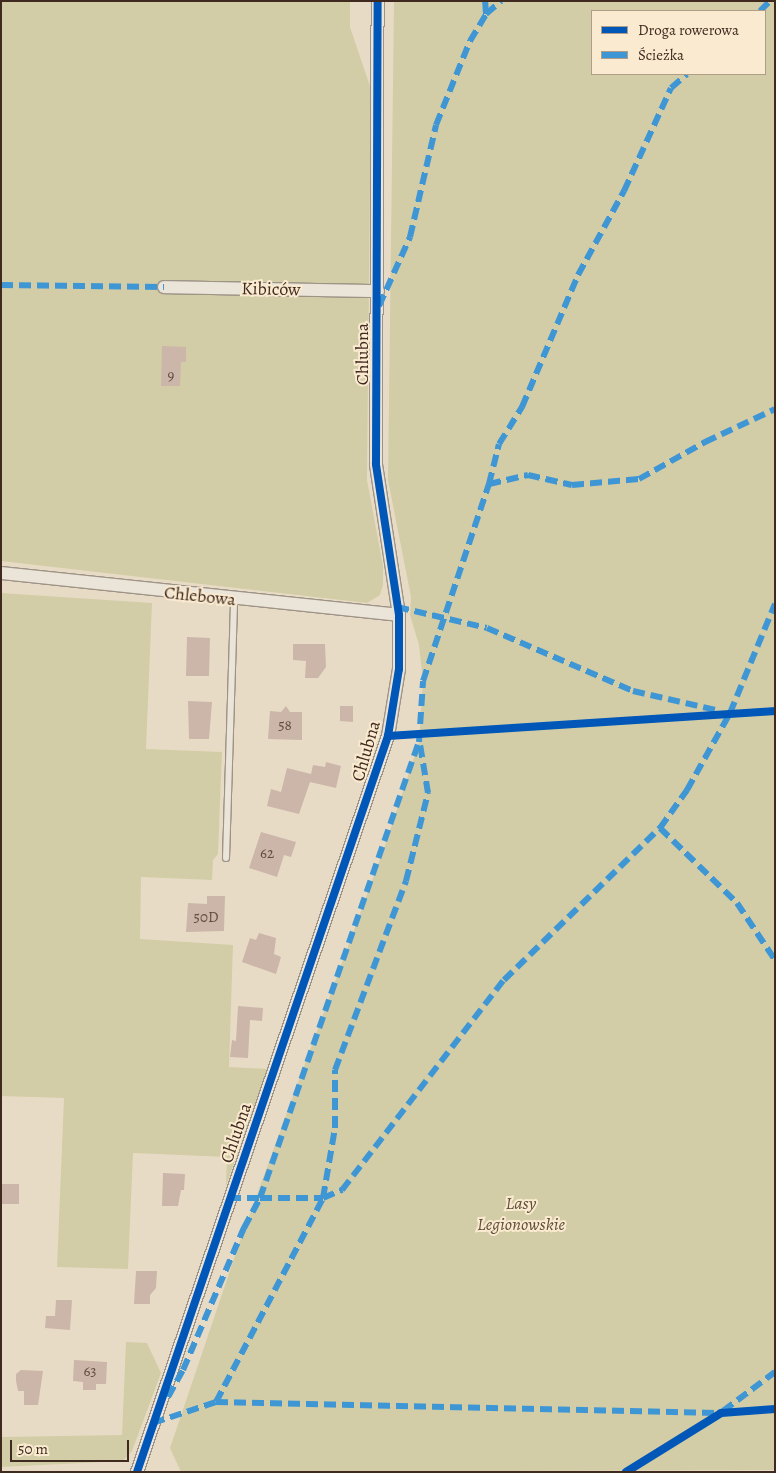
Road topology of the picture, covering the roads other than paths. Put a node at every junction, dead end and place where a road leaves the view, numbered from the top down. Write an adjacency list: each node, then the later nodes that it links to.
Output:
1 (378, 1): 3 (street, Chlubna)
2 (164, 287): 3 (street, Kibiców)
3 (378, 291): 6 (street, Chlubna)
4 (1, 573): 5 (street, Chlebowa)
5 (234, 600): 6 (street, Chlebowa); 7 (lane)
6 (399, 615): 8 (street, Chlubna)
7 (226, 858)
8 (137, 1472)

